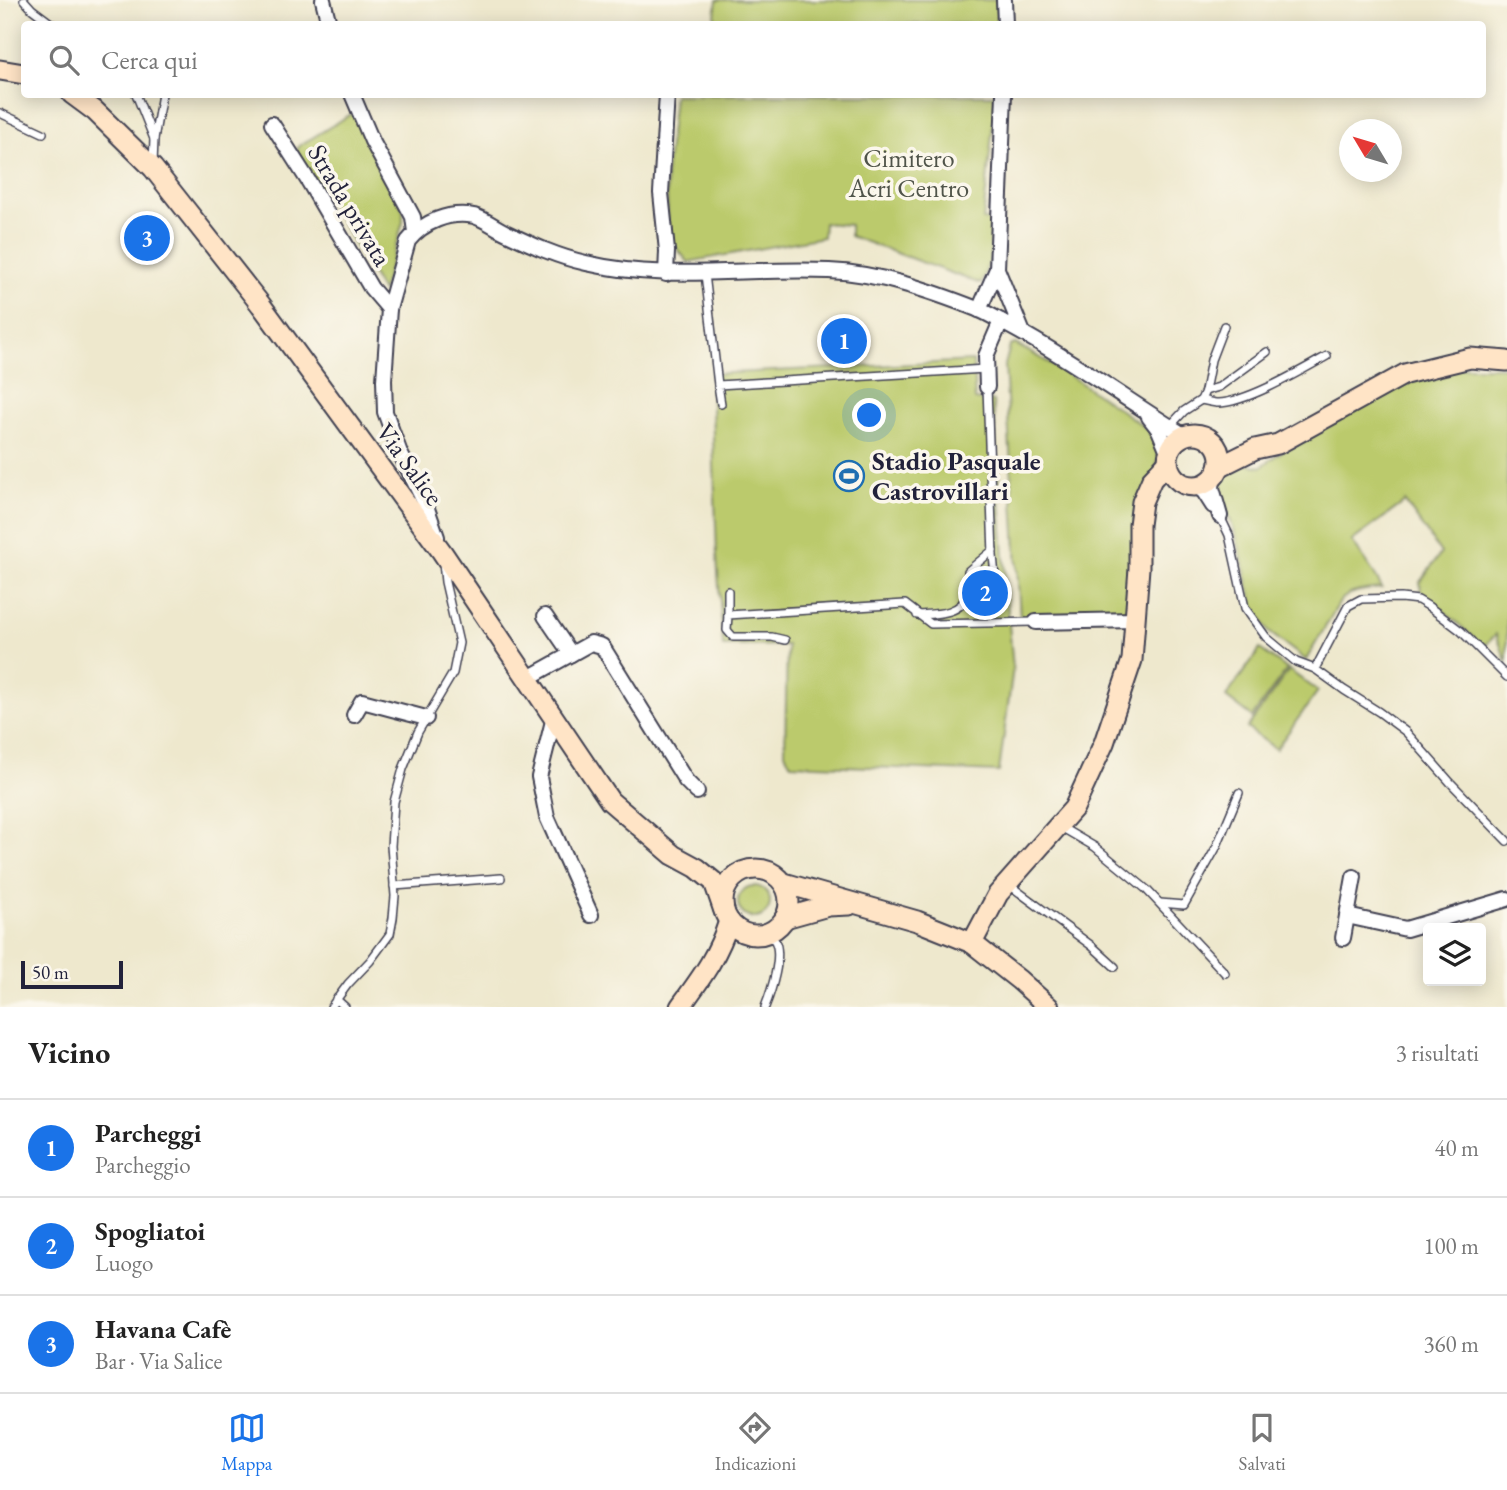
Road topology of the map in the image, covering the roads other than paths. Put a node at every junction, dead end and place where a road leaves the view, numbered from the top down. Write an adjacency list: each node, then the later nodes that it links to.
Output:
1 (24, 0): 4 (lane)
2 (323, 0): 5 (street)
3 (1004, 0): 6 (street)
4 (48, 21)
5 (328, 21)
6 (1005, 21)
7 (0, 70): 8 (main road)
8 (21, 71)
9 (78, 98): 19 (main road, Via Salice)
10 (138, 98): 18 (lane)
11 (161, 98): 18 (lane)
12 (354, 98): 20 (street)
13 (667, 98): 22 (street)
14 (1004, 98): 21 (street)
15 (0, 113): 17 (lane)
16 (272, 124): 24 (street, Strada privata)
17 (43, 132)
18 (154, 139): 19 (lane)
19 (153, 168): 46 (main road, Via Salice)
20 (415, 232): 22 (street); 24 (street)
21 (997, 269): 25 (street); 28 (street)
22 (666, 274): 23 (street)
23 (705, 274): 25 (street); 33 (lane)
24 (389, 309): 46 (street)
25 (979, 310): 26 (street)
26 (1001, 321): 28 (street); 32 (street)
27 (1224, 326): 35 (lane)
28 (1023, 333): 38 (street)
29 (1267, 352): 35 (lane)
30 (1327, 356): 36 (lane)
31 (1507, 361): 41 (main road)
32 (986, 369): 33 (lane); 34 (street)
33 (718, 385): 37 (lane)
34 (987, 387): 45 (lane)
35 (1205, 391): 36 (lane)
36 (1201, 400): 39 (lane)
37 (721, 404)
38 (1147, 413): 39 (street); 42 (street)
39 (1178, 431): 40 (main road); 42 (main road)
40 (1211, 440): 41 (main road); 43 (main road)
41 (1255, 449): 43 (main road)
42 (1171, 464): 43 (main road); 52 (main road)
43 (1209, 477): 44 (street)
44 (1220, 516): 56 (lane)
45 (993, 550): 48 (lane); 50 (lane)
46 (442, 552): 58 (main road, Via Salice); 61 (lane)
47 (728, 591): 49 (lane)
48 (998, 608)
49 (728, 615): 50 (lane); 54 (lane)
50 (918, 615): 53 (lane)
51 (545, 616): 55 (street)
52 (1135, 620): 53 (street); 64 (main road)
53 (1037, 622)
54 (785, 640)
55 (570, 654): 58 (street); 62 (street)
56 (1315, 669): 57 (lane); 65 (lane)
57 (1507, 677)
58 (528, 678): 60 (main road, Via Salice)
59 (354, 715): 61 (street)
60 (554, 717): 66 (main road, Via Salice); 76 (street)
61 (426, 718): 72 (lane)
62 (698, 792)
63 (1239, 793): 74 (lane)
64 (1059, 826): 71 (main road); 74 (lane)
65 (1507, 841)
66 (697, 868): 67 (main road); 77 (main road)
67 (735, 876): 70 (main road); 77 (main road)
68 (1354, 877): 78 (street)
69 (501, 878): 72 (lane)
70 (784, 883): 75 (main road); 79 (main road)
71 (1008, 883): 82 (main road); 83 (lane)
72 (394, 886): 86 (lane)
73 (1507, 898): 78 (street)
74 (1159, 903): 85 (lane)
75 (859, 904): 79 (main road); 82 (main road)
76 (591, 915)
77 (726, 916): 80 (main road); 84 (main road)
78 (1347, 916): 81 (street)
79 (785, 918): 80 (main road)
80 (761, 934): 84 (main road); 90 (lane)
81 (1343, 938)
82 (972, 943): 91 (main road)
83 (1115, 967)
84 (709, 968): 89 (main road)
85 (1225, 973)
86 (337, 999): 87 (lane); 88 (lane)
87 (331, 1007)
88 (345, 1007)
89 (680, 1007)
90 (765, 1007)
91 (1049, 1007)

